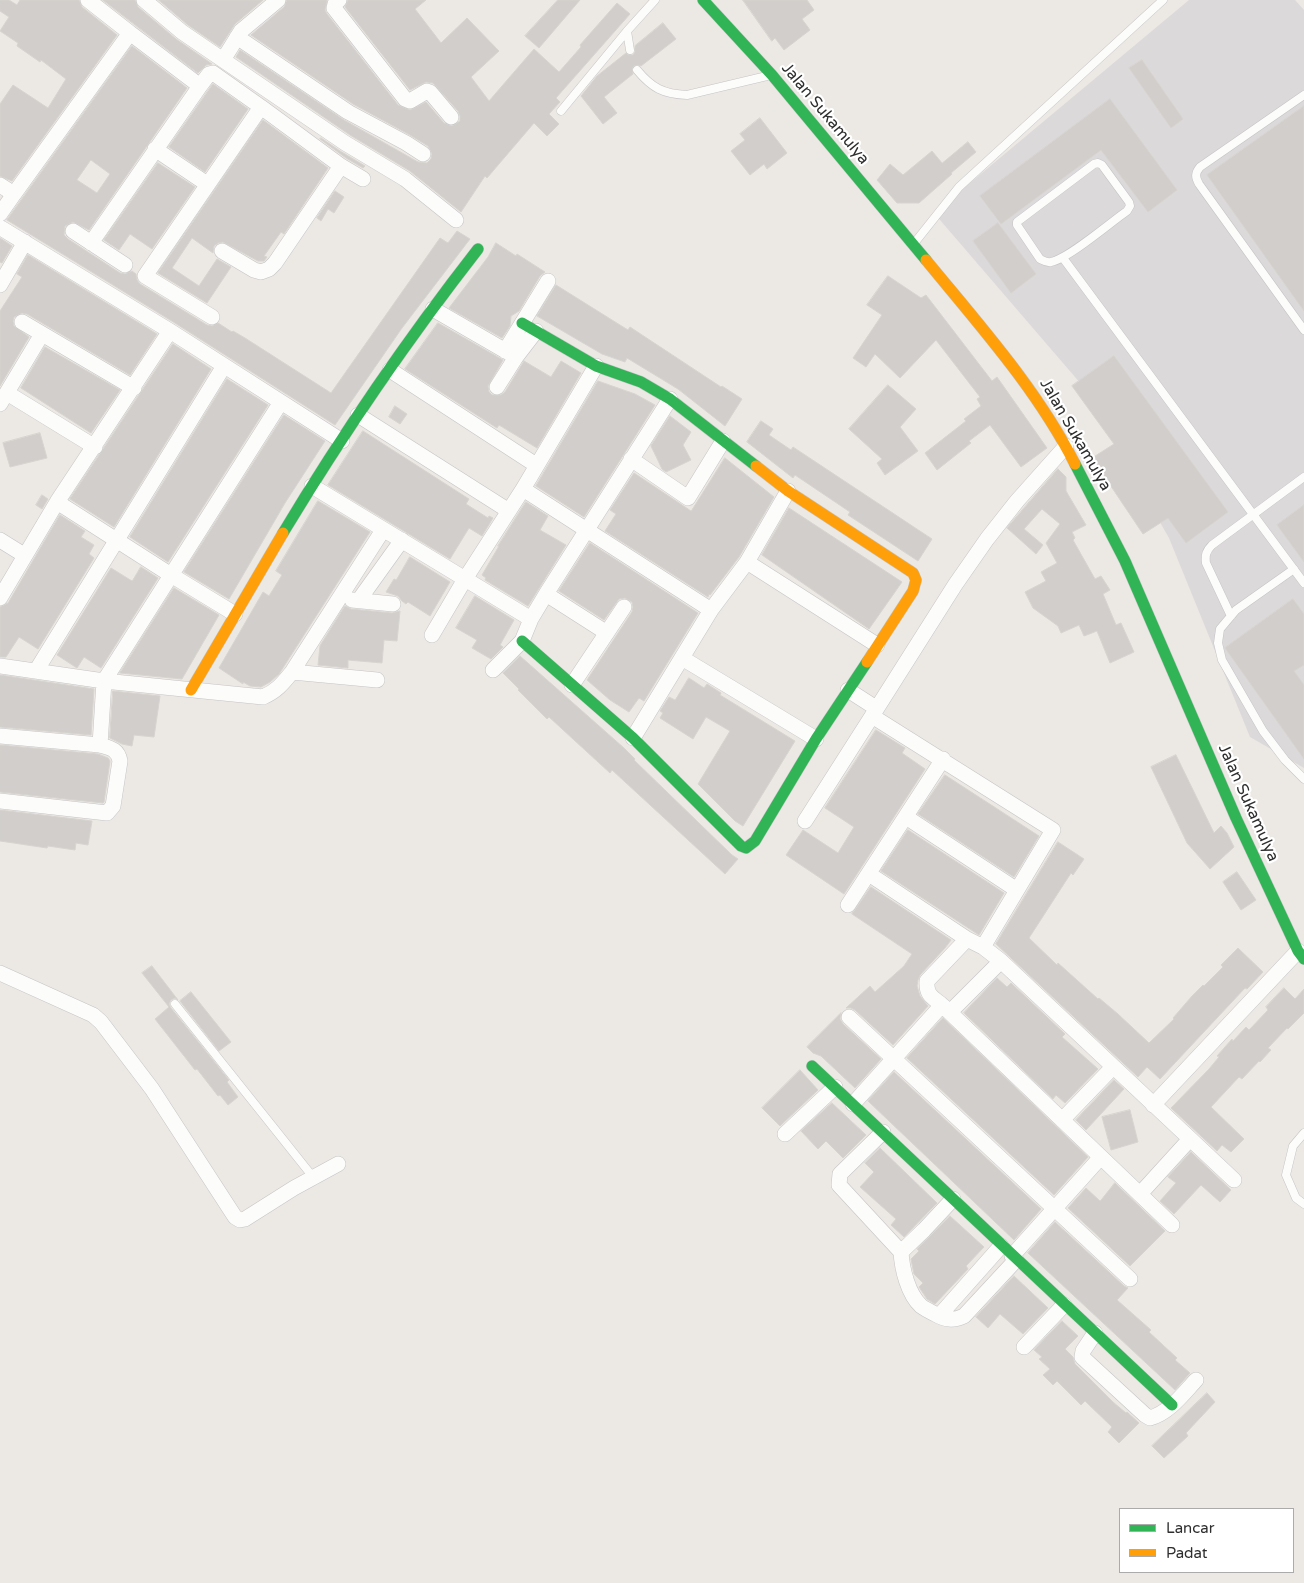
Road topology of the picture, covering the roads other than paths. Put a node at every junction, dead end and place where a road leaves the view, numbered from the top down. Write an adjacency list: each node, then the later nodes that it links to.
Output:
1 (88, 0): 9 (street)
2 (144, 0): 12 (street)
3 (278, 0): 10 (street)
4 (339, 0): 19 (street)
5 (655, 0): 8 (lane)
6 (703, 0): 14 (street, Jalan Sukamulya)
7 (1162, 0): 32 (lane)
8 (627, 31): 11 (lane); 18 (lane)
9 (130, 33): 15 (street); 26 (street)
10 (237, 37): 12 (street); 21 (street)
11 (630, 50)
12 (222, 60): 27 (street)
13 (637, 70): 14 (lane)
14 (772, 75): 32 (street, Jalan Sukamulya)
15 (200, 86): 17 (street); 20 (street)
16 (1304, 95): 43 (lane)
17 (261, 107): 22 (street); 24 (street)
18 (561, 111)
19 (451, 117)
20 (155, 149): 24 (street); 31 (street)
21 (423, 154)
22 (341, 166): 23 (street); 34 (street)
23 (363, 179)
24 (208, 184): 40 (street)
25 (0, 185): 26 (street)
26 (14, 194): 28 (street)
27 (456, 220)
28 (0, 221): 30 (street)
29 (73, 231): 31 (street)
30 (26, 242): 38 (street); 44 (street)
31 (91, 243): 36 (street)
32 (913, 244): 59 (street, Jalan Sukamulya)
33 (478, 249): 39 (street)
34 (222, 251)
35 (1063, 258): 35 (lane); 69 (lane)
36 (125, 265)
37 (548, 281): 42 (street)
38 (0, 285)
39 (433, 309): 47 (street); 50 (street)
40 (212, 317)
41 (22, 322): 46 (street)
42 (522, 323): 45 (street); 47 (street)
43 (1304, 330)
44 (170, 331): 48 (street); 52 (street)
45 (536, 331): 47 (street); 49 (street)
46 (42, 334): 52 (street); 53 (street)
47 (510, 354): 51 (street)
48 (224, 366): 55 (street); 73 (street)
49 (596, 366): 54 (street); 62 (street)
50 (390, 370): 56 (street); 62 (street)
51 (496, 387)
52 (134, 388): 60 (street)
53 (3, 399): 60 (street)
54 (670, 399): 58 (street); 61 (street)
55 (281, 402): 57 (street); 78 (street)
56 (358, 416): 57 (street); 68 (street)
57 (342, 441): 64 (street)
58 (723, 441): 61 (street); 66 (street)
59 (1066, 446): 105 (street); 120 (street, Jalan Sukamulya)
60 (95, 447): 67 (street)
61 (631, 459): 71 (street)
62 (536, 465): 65 (street)
63 (1304, 477): 69 (lane)
64 (312, 486): 70 (street); 88 (street)
65 (523, 489): 68 (street); 71 (street)
66 (788, 491): 76 (street); 94 (street)
67 (57, 502): 73 (street); 75 (street)
68 (509, 511): 79 (street)
69 (1252, 515): 77 (lane); 89 (lane)
70 (383, 530): 74 (street); 83 (street)
71 (587, 530): 81 (street); 87 (street)
72 (0, 540): 75 (street)
73 (116, 540): 78 (street); 98 (street)
74 (402, 540): 79 (street); 84 (street)
75 (24, 555): 82 (street)
76 (747, 562): 87 (street); 94 (street)
77 (1294, 569): 80 (lane); 89 (lane)
78 (171, 575): 88 (street); 101 (street)
79 (465, 579): 90 (street); 92 (street)
80 (1304, 583)
81 (546, 594): 90 (street); 91 (street)
82 (0, 598)
83 (338, 599): 84 (street); 99 (street)
84 (359, 600): 85 (street)
85 (393, 604)
86 (624, 607): 91 (street)
87 (711, 610): 95 (street)
88 (236, 614): 103 (street)
89 (1231, 616): 111 (lane)
90 (531, 619): 93 (street)
91 (607, 633): 102 (street)
92 (432, 635)
93 (522, 641): 97 (street); 102 (street)
94 (876, 645): 104 (street)
95 (682, 658): 107 (street); 108 (street)
96 (0, 666): 98 (street)
97 (493, 670)
98 (36, 672): 101 (street)
99 (292, 672): 100 (street); 103 (street)
100 (377, 680)
101 (104, 681): 103 (street); 109 (street)
102 (572, 685): 107 (street)
103 (191, 690)
104 (848, 690): 105 (street); 108 (street)
105 (874, 712): 110 (street); 114 (street)
106 (0, 736): 109 (street)
107 (633, 738): 108 (street)
108 (816, 740)
109 (100, 745): 112 (street)
110 (943, 760): 113 (street); 116 (street)
111 (1304, 779)
112 (0, 802)
113 (906, 816): 116 (street); 117 (street)
114 (805, 821)
115 (874, 878): 118 (street)
116 (1017, 890): 119 (street)
117 (848, 905)
118 (967, 939): 119 (street); 124 (street)
119 (983, 947): 121 (street)
120 (1301, 955): 131 (street)
121 (1001, 962): 124 (street); 128 (street)
122 (0, 973): 139 (street)
123 (175, 1004): 139 (lane)
124 (946, 1009): 126 (street); 132 (street)
125 (848, 1016): 126 (street)
126 (894, 1058): 130 (street); 144 (street)
127 (812, 1066): 129 (street)
128 (1113, 1067): 131 (street); 132 (street)
129 (836, 1087): 130 (street); 135 (street)
130 (853, 1104): 133 (street)
131 (1153, 1104): 136 (street)
132 (1062, 1120): 137 (street)
133 (883, 1132): 142 (street); 146 (street)
134 (1304, 1133): 143 (lane)
135 (785, 1134)
136 (1190, 1139): 140 (street); 141 (street)
137 (1100, 1158): 141 (street); 144 (street)
138 (338, 1164): 139 (street)
139 (313, 1178)
140 (1234, 1180)
141 (1140, 1194): 145 (street)
142 (953, 1199): 146 (street); 147 (street)
143 (1304, 1204)
144 (1054, 1210): 147 (street); 148 (street)
145 (1172, 1225)
146 (901, 1252): 150 (street)
147 (1010, 1254): 149 (street); 150 (street); 150 (street)
148 (1130, 1279)
149 (1064, 1305): 151 (street); 152 (street)
150 (939, 1316)
151 (1094, 1334): 154 (street); 154 (street)
152 (1024, 1347)
153 (1196, 1380): 154 (street)
154 (1172, 1405)

